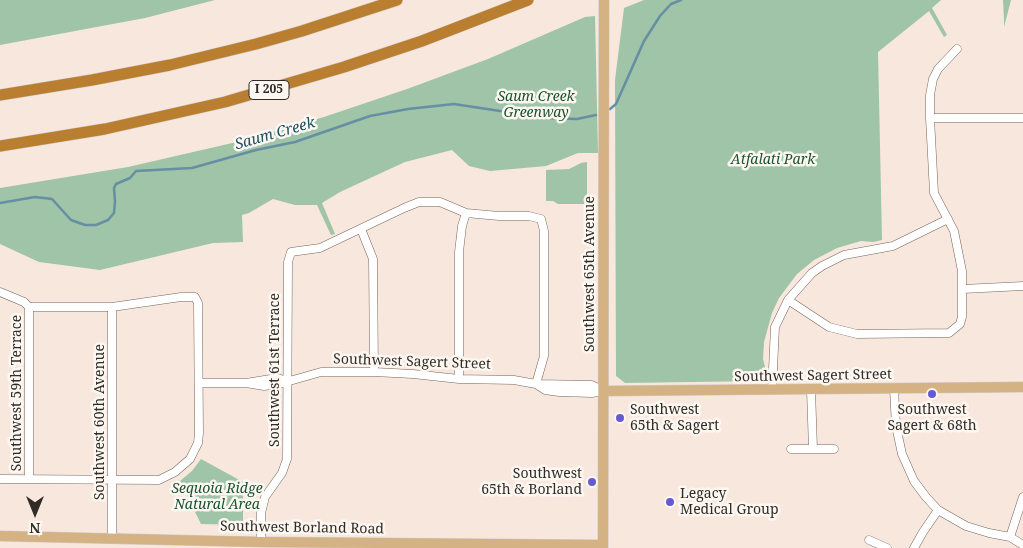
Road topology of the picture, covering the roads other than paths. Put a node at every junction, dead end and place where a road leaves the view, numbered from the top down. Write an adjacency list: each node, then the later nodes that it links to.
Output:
1 (397, 0): 5 (highway)
2 (528, 0): 8 (highway, I 205)
3 (604, 0): 27 (main road, Southwest 65th Avenue)
4 (957, 49): 6 (street)
5 (0, 95)
6 (930, 118): 7 (street); 10 (street)
7 (1023, 118)
8 (0, 146)
9 (466, 213): 11 (street); 19 (street); 22 (street)
10 (948, 219): 13 (street); 15 (street)
11 (361, 229): 18 (street); 20 (street, Southwest 61st Terrace)
12 (1023, 286): 13 (street)
13 (963, 289): 15 (street)
14 (0, 292): 16 (street)
15 (788, 300): 25 (street)
16 (30, 307): 17 (street); 32 (street, Southwest 59th Terrace)
17 (112, 307): 21 (street); 33 (street, Southwest 60th Avenue)
18 (374, 372): 19 (street, Southwest Sagert Street); 20 (street, Southwest Sagert Street)
19 (459, 379): 22 (street, Southwest Sagert Street)
20 (288, 381): 21 (street, Southwest Sagert Street); 40 (street, Southwest 61st Terrace)
21 (199, 383): 33 (street)
22 (536, 384): 27 (street, Southwest Sagert Street)
23 (1023, 387): 24 (main road, Southwest Sagert Street)
24 (894, 389): 26 (main road, Southwest Sagert Street); 35 (street)
25 (772, 390): 26 (main road, Southwest Sagert Street); 27 (main road, Southwest Sagert Street)
26 (811, 390): 29 (street)
27 (604, 391): 42 (main road, Southwest 65th Avenue)
28 (791, 449): 29 (street)
29 (813, 449): 30 (street)
30 (834, 449)
31 (0, 479): 32 (street)
32 (29, 479): 33 (street)
33 (113, 480): 38 (street, Southwest 60th Avenue)
34 (1023, 497): 37 (street)
35 (938, 510): 37 (street); 44 (street)
36 (0, 536): 38 (main road, Southwest Borland Road)
37 (1010, 537): 41 (street)
38 (112, 538): 40 (main road, Southwest Borland Road)
39 (869, 540): 43 (street)
40 (261, 542): 42 (main road, Southwest Borland Road)
41 (1023, 545)
42 (603, 546)
43 (887, 548)
44 (914, 548)

